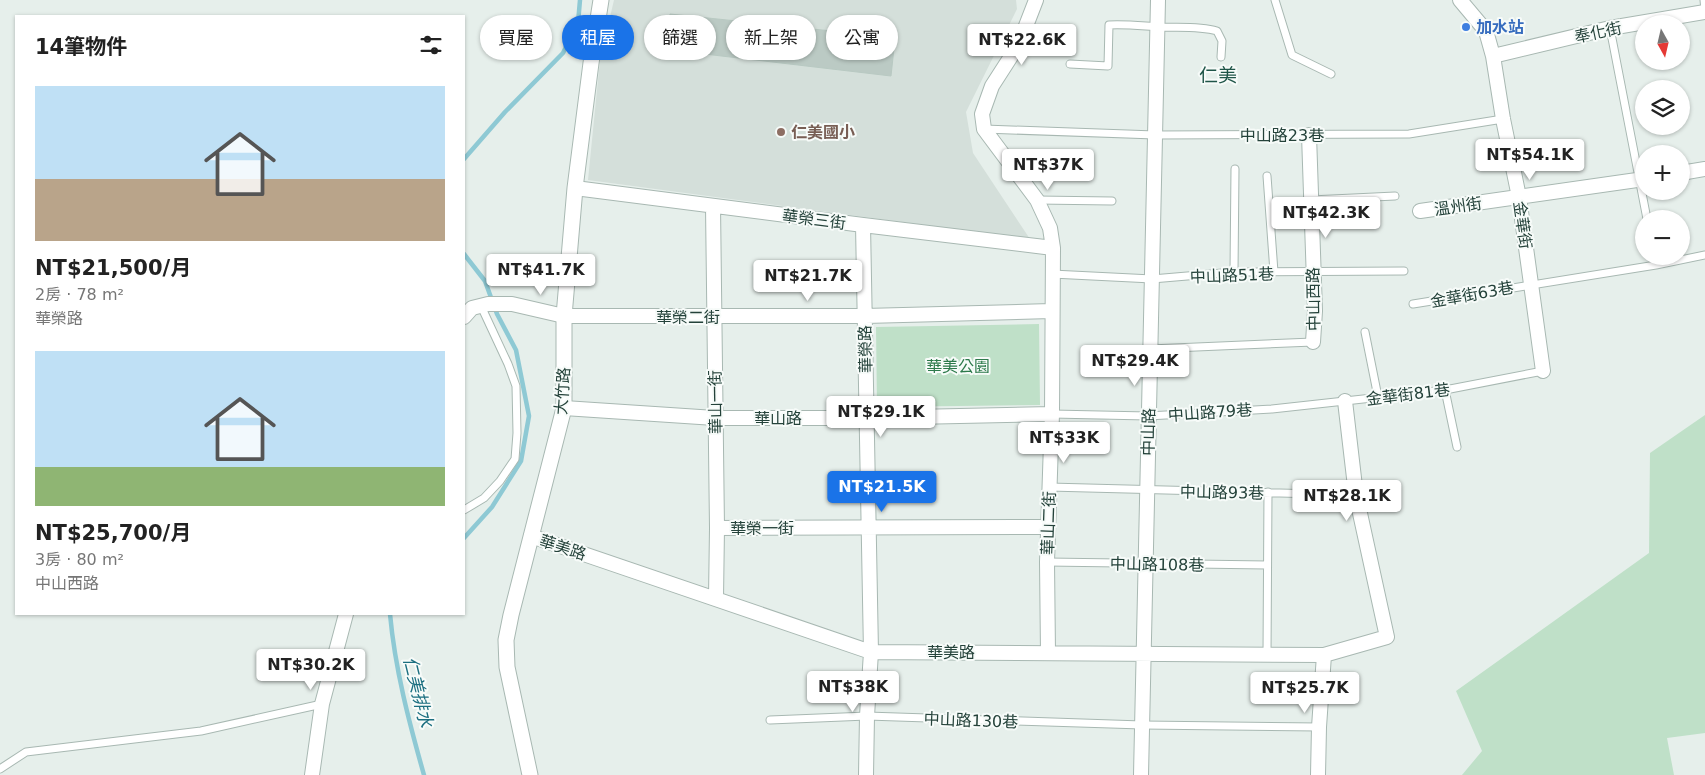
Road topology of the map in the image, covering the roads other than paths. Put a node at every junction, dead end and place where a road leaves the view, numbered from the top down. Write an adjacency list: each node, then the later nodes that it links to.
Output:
1 (601, 0): 24 (street, 大竹路)
2 (1036, 0): 15 (street)
3 (1158, 0): 8 (street, 中山路)
4 (1275, 0): 13 (lane)
5 (1460, 0): 10 (street, 金華街)
6 (1704, 0): 7 (lane)
7 (1705, 11): 9 (street, 奉化街)
8 (1157, 27): 11 (lane); 12 (lane); 16 (street, 中山路)
9 (1610, 28): 10 (street, 奉化街); 18 (lane)
10 (1493, 56): 14 (street, 金華街)
11 (1221, 57)
12 (1070, 64)
13 (1331, 74)
14 (1503, 119): 17 (lane, 中山路23巷); 26 (street, 金華街)
15 (984, 129): 16 (lane, 中山路23巷); 27 (street, 華山二街)
16 (1155, 135): 17 (lane, 中山路23巷); 42 (street, 中山路)
17 (1309, 135): 28 (street, 中山西路)
18 (1635, 151)
19 (1235, 169): 38 (lane)
20 (1705, 169): 21 (street)
21 (1690, 172)
22 (1267, 176): 39 (lane)
23 (1635, 181): 26 (street, 溫州街)
24 (576, 188): 30 (street, 華榮三街); 48 (street, 大竹路)
25 (1395, 196): 28 (lane)
26 (1519, 197): 31 (street, 溫州街); 43 (street, 金華街)
27 (1037, 200): 29 (lane); 33 (street, 華山二街)
28 (1311, 200): 40 (street, 中山西路)
29 (1112, 201)
30 (714, 206): 32 (street, 華榮三街); 50 (street, 華山一街)
31 (1420, 211)
32 (863, 226): 33 (street, 華榮三街); 49 (street, 華榮路)
33 (1053, 248): 41 (street, 華山二街)
34 (1705, 255): 35 (lane, 金華街63巷)
35 (1690, 258)
36 (1656, 265): 43 (lane, 金華街63巷)
37 (1404, 271): 40 (lane, 中山路51巷)
38 (1234, 272): 39 (lane, 中山路51巷); 42 (lane, 中山路51巷)
39 (1274, 272): 40 (lane, 中山路51巷)
40 (1313, 273): 52 (street, 中山西路)
41 (1052, 274): 42 (lane, 中山路51巷); 46 (street, 華山二街)
42 (1152, 279): 53 (street, 中山路)
43 (1531, 284): 44 (lane, 金華街63巷); 54 (street, 金華街)
44 (1413, 304)
45 (484, 305): 47 (street); 48 (street, 華榮二街); 69 (lane)
46 (1052, 311): 49 (street, 華榮二街); 60 (street, 華山二街)
47 (465, 316)
48 (564, 316): 50 (street, 華榮二街); 58 (street, 大竹路)
49 (865, 316): 50 (street, 華榮二街); 63 (street, 華榮路)
50 (714, 317): 62 (street, 華山一街)
51 (1365, 332): 56 (lane)
52 (1313, 342): 53 (lane)
53 (1150, 349): 61 (street, 中山路)
54 (1543, 372): 55 (lane, 金華街81巷)
55 (1445, 390): 56 (lane, 金華街81巷); 64 (lane)
56 (1378, 397): 57 (lane, 金華街81巷)
57 (1345, 401): 59 (lane, 金華街81巷); 68 (street)
58 (564, 408): 62 (street, 華山路); 73 (street, 大竹路)
59 (1272, 409): 61 (lane, 中山路79巷)
60 (1052, 414): 61 (lane, 中山路79巷); 63 (street, 華山路); 65 (street, 華山二街)
61 (1148, 416): 66 (street, 中山路)
62 (715, 418): 63 (street, 華山路); 72 (street, 華山一街)
63 (866, 418): 70 (street, 華榮路)
64 (1457, 447)
65 (1049, 487): 66 (lane, 中山路93巷); 71 (street, 華山二街)
66 (1147, 490): 67 (lane, 中山路93巷); 75 (street, 中山路)
67 (1268, 492): 68 (lane, 中山路93巷); 76 (lane)
68 (1356, 495): 83 (street, 華美路)
69 (465, 509)
70 (869, 527): 71 (street, 華榮一街); 72 (street, 華榮一街); 79 (street, 華榮路)
71 (1048, 527): 74 (street, 華山二街)
72 (717, 528): 77 (street, 華山一街)
73 (531, 536): 77 (street, 華美路); 91 (street, 大竹路)
74 (1047, 562): 75 (lane, 中山路108巷); 80 (street, 華山二街)
75 (1146, 565): 76 (lane, 中山路108巷); 81 (street, 中山路)
76 (1267, 565): 82 (lane)
77 (716, 598): 79 (street, 華美路)
78 (346, 615): 84 (street)
79 (871, 652): 80 (street, 華美路); 85 (street, 華榮路)
80 (1048, 653): 81 (street, 華美路)
81 (1144, 653): 82 (street, 華美路); 87 (street, 中山路)
82 (1268, 655): 83 (street, 華美路)
83 (1324, 655): 88 (street)
84 (322, 704): 89 (lane); 90 (street)
85 (867, 716): 86 (lane, 中山路130巷); 87 (lane, 中山路130巷); 92 (street, 華榮路)
86 (770, 720)
87 (1142, 725): 88 (lane, 中山路130巷); 93 (street, 中山路)
88 (1319, 728): 94 (street)
89 (0, 769)
90 (312, 775)
91 (530, 775)
92 (866, 775)
93 (1141, 775)
94 (1318, 775)

